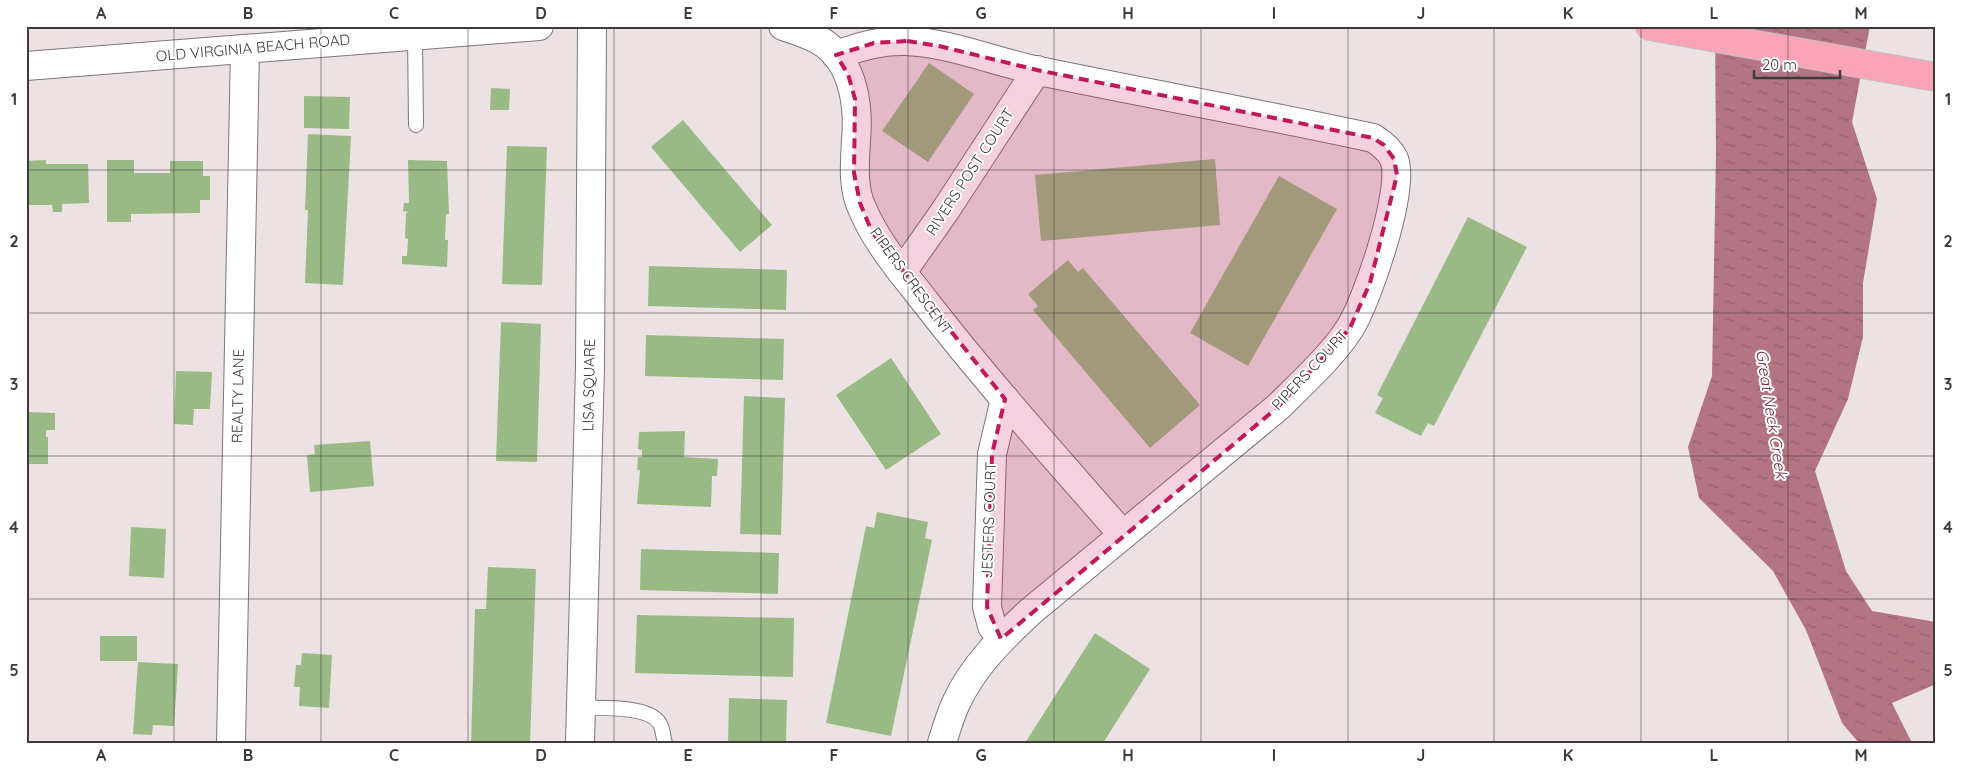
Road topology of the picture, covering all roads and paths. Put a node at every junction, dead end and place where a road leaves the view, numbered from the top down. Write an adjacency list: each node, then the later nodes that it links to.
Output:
1 (539, 26): 5 (street, OLD VIRGINIA BEACH ROAD)
2 (592, 26): 16 (street, LISA SQUARE)
3 (783, 26): 7 (street)
4 (1660, 28): 10 (highway)
5 (415, 35): 6 (street, OLD VIRGINIA BEACH ROAD); 11 (lane)
6 (246, 49): 8 (street, OLD VIRGINIA BEACH ROAD); 17 (street, REALTY LANE)
7 (836, 54): 9 (street); 12 (street, PIPERS CRESCENT)
8 (26, 66)
9 (1037, 70): 12 (street, RIVERS POST COURT); 14 (street, PIPERS COURT)
10 (1936, 77)
11 (416, 125)
12 (902, 272): 13 (street, PIPERS CRESCENT)
13 (1005, 399): 14 (street, PIPERS CRESCENT); 15 (street, JESTERS COURT)
14 (1124, 535): 15 (street)
15 (1001, 639): 20 (street)
16 (581, 708): 18 (street, LISA SQUARE); 19 (lane)
17 (231, 743)
18 (580, 743)
19 (665, 743)
20 (942, 743)

